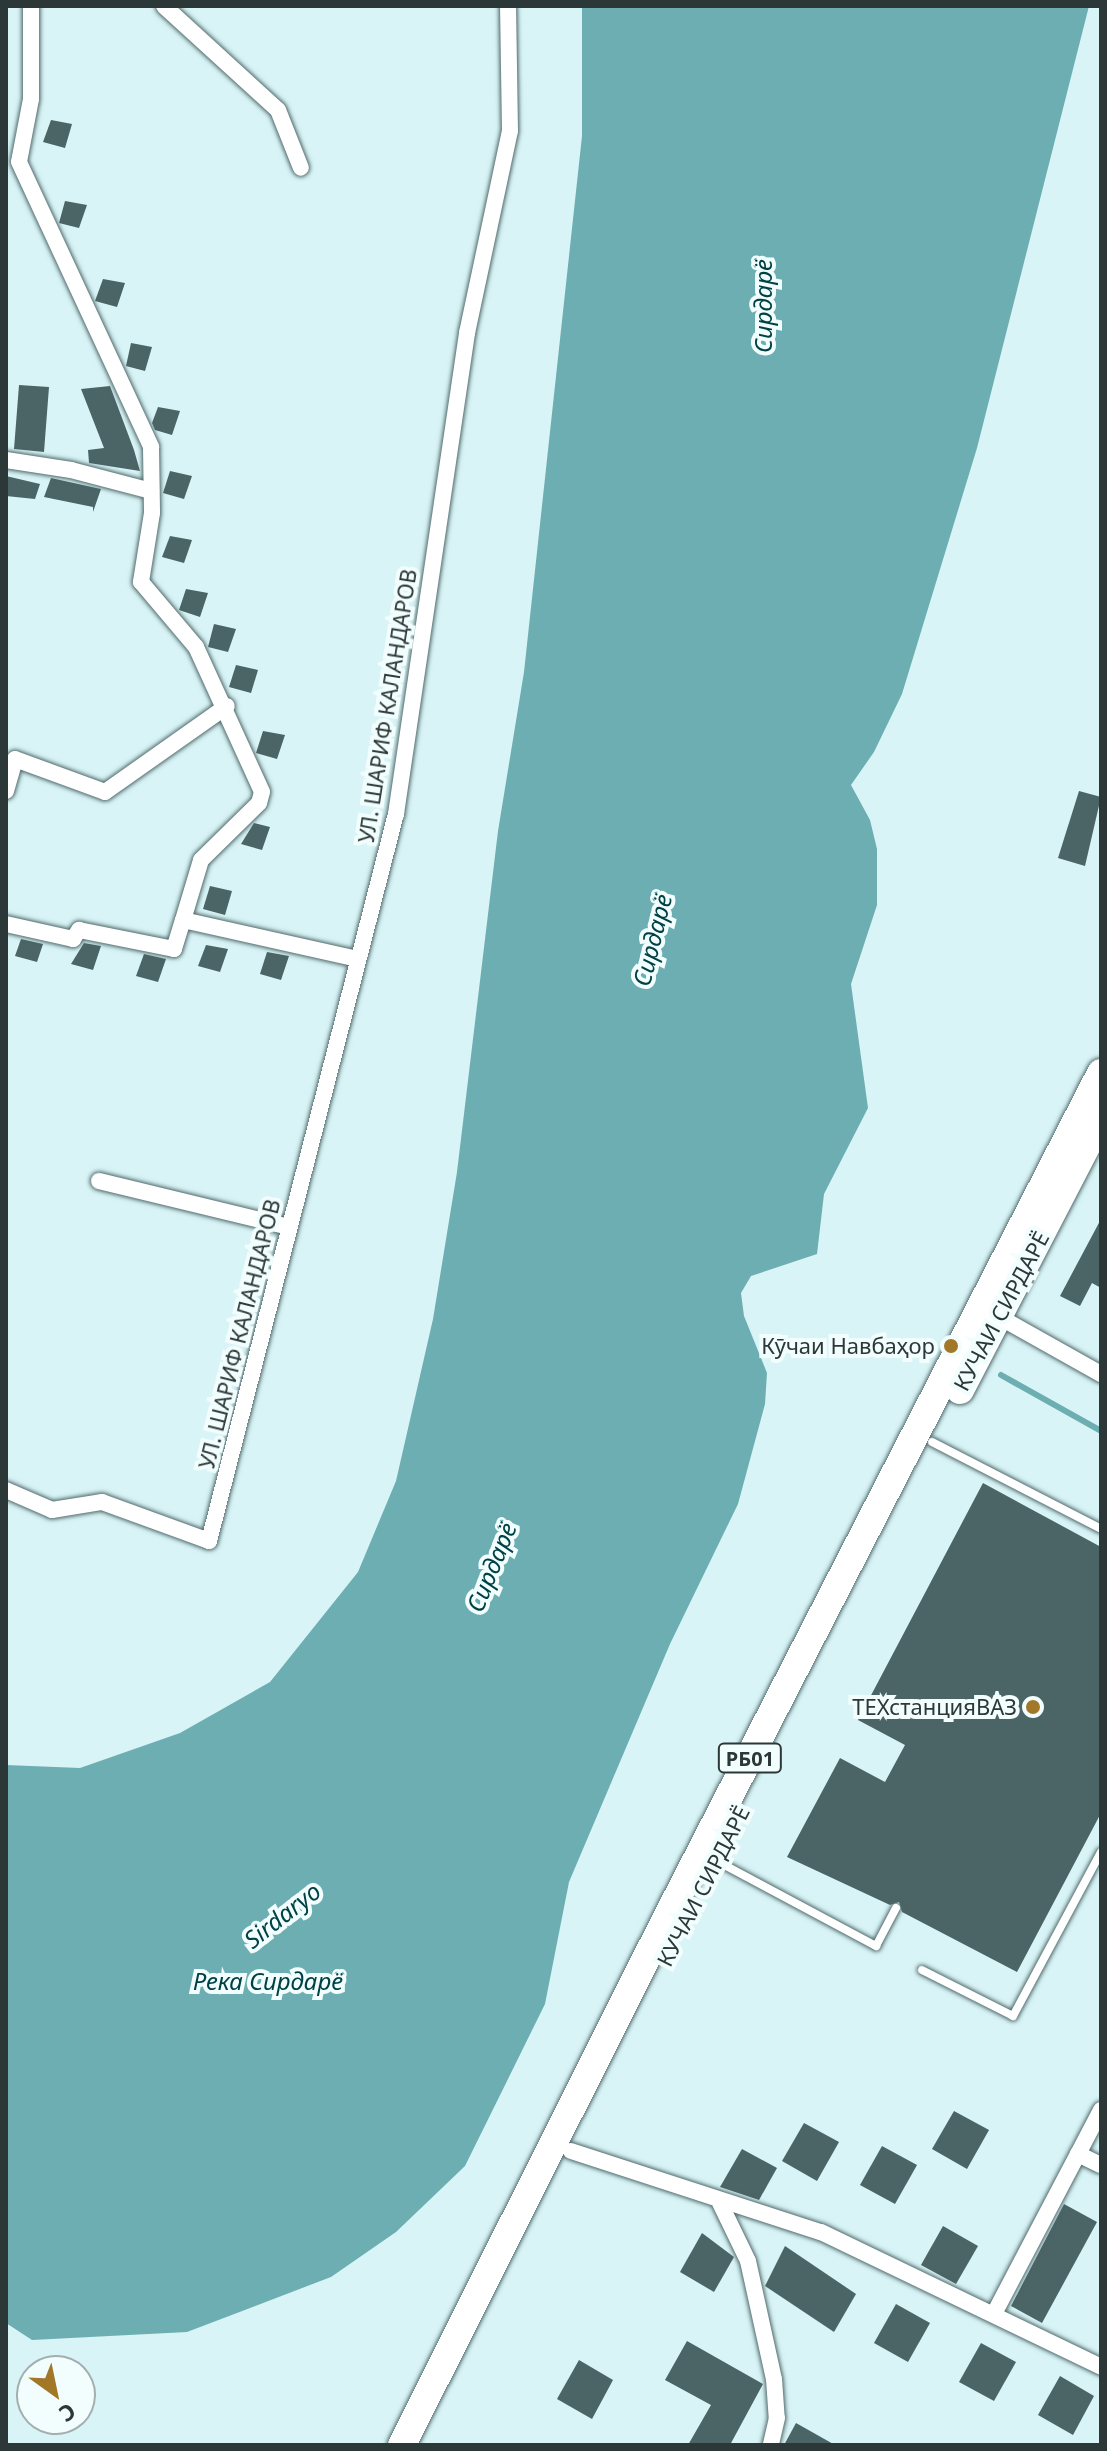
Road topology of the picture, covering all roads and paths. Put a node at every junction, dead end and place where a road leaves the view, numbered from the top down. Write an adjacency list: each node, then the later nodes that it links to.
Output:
1 (31, 6): 4 (street)
2 (164, 6): 5 (street)
3 (508, 6): 12 (street, УЛ. ШАРИФ КАЛАНДАРОВ)
4 (12, 160): 7 (street)
5 (301, 168)
6 (6, 460): 7 (street)
7 (151, 491): 8 (street)
8 (227, 706): 9 (street); 10 (street)
9 (6, 791)
10 (183, 920): 11 (street); 12 (street)
11 (6, 924)
12 (358, 959): 16 (street, УЛ. ШАРИФ КАЛАНДАРОВ)
13 (1101, 1073): 17 (highway, РБ01)
14 (1101, 1118): 17 (highway, КУЧАИ СИРДАРЁ / РБ01)
15 (99, 1181): 16 (street)
16 (289, 1227): 20 (street, УЛ. ШАРИФ КАЛАНДАРОВ)
17 (990, 1311): 18 (street); 19 (highway, КУЧАИ СИРДАРЁ / РБ01); 23 (highway, РБ01)
18 (1101, 1374)
19 (932, 1442): 21 (lane); 23 (highway, КУЧАИ СИРДАРЁ / РБ01)
20 (6, 1490)
21 (1101, 1529)
22 (1101, 1852): 25 (lane)
23 (707, 1856): 24 (lane); 27 (highway, РБ01)
24 (896, 1908)
25 (922, 1970)
26 (1101, 2110): 28 (street)
27 (562, 2148): 30 (street); 33 (highway, РБ01); 34 (highway, РБ01)
28 (1078, 2154): 29 (street); 31 (street)
29 (1101, 2165)
30 (720, 2203): 31 (street); 35 (street)
31 (995, 2312): 32 (street)
32 (1101, 2367)
33 (402, 2445)
34 (421, 2445)
35 (771, 2445)

